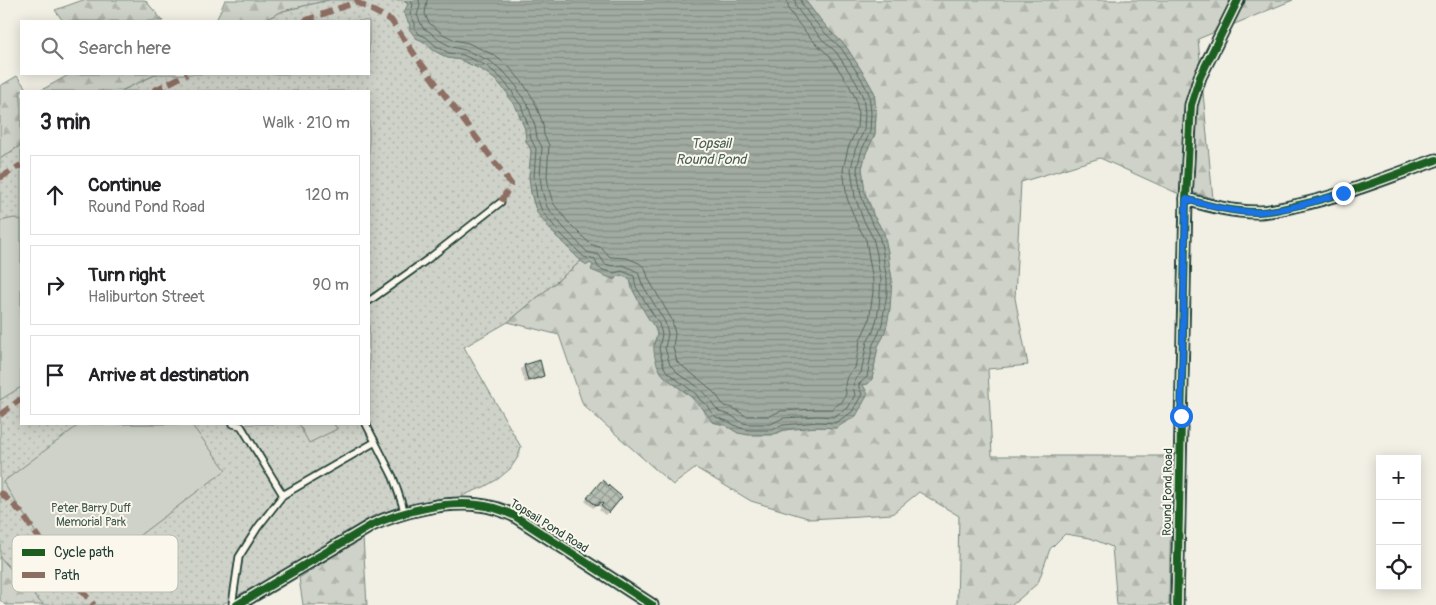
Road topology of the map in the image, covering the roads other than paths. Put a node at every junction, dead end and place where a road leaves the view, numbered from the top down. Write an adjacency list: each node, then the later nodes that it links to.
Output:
1 (1238, 0): 3 (street, Round Pond Road)
2 (1436, 160): 3 (street)
3 (1186, 199): 14 (street, Round Pond Road)
4 (501, 202): 5 (lane)
5 (370, 300)
6 (237, 425): 9 (lane)
7 (366, 425): 8 (lane)
8 (375, 442): 9 (lane); 10 (lane)
9 (282, 495): 11 (lane)
10 (405, 513): 12 (street, Topsail Pond Road); 13 (street, Topsail Pond Road)
11 (232, 605)
12 (237, 605)
13 (652, 605)
14 (1177, 605)

